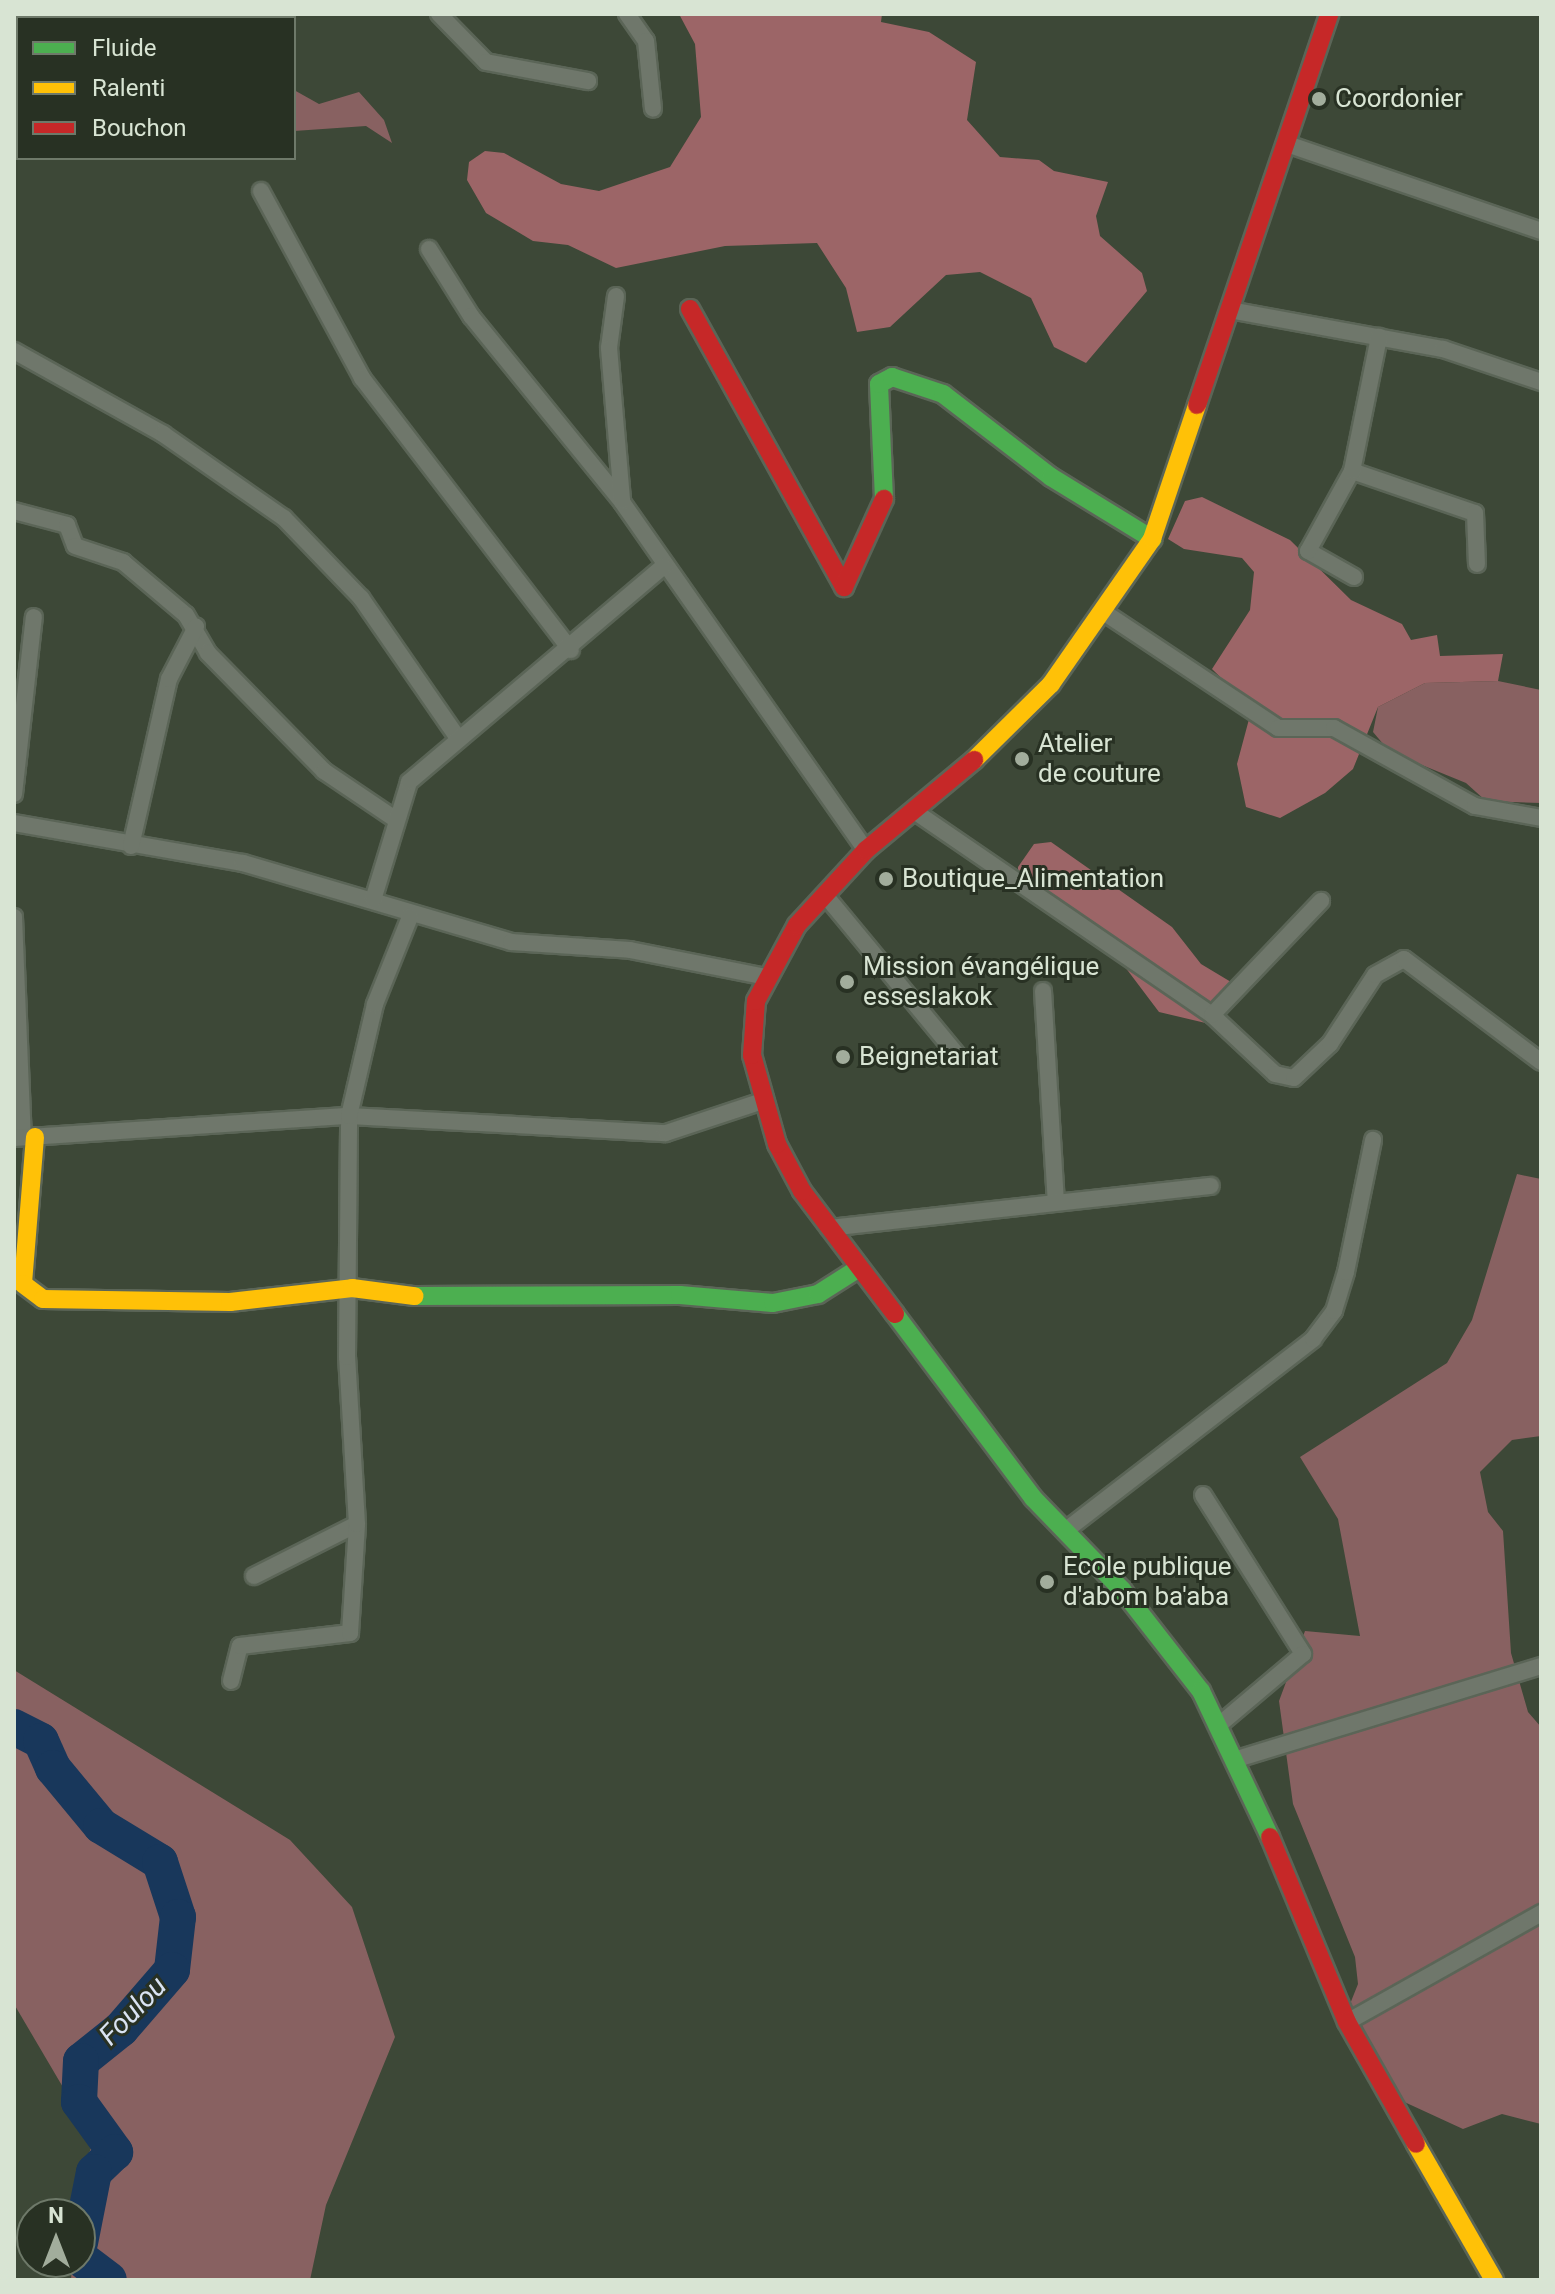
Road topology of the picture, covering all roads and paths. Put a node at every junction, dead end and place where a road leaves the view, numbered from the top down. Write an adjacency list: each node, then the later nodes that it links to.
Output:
1 (439, 14): 4 (street)
2 (627, 14): 5 (street)
3 (1329, 14): 6 (street)
4 (588, 81)
5 (653, 109)
6 (1287, 144): 8 (street); 12 (street)
7 (261, 191): 26 (street)
8 (1541, 231)
9 (429, 249): 17 (street)
10 (616, 296): 17 (street)
11 (690, 309): 19 (street)
12 (1230, 310): 13 (street); 19 (street)
13 (1379, 337): 15 (street); 16 (street)
14 (14, 351): 27 (street)
15 (1541, 382)
16 (1352, 471): 20 (street); 22 (street)
17 (622, 502): 21 (street)
18 (14, 511): 25 (street)
19 (1152, 539): 23 (street)
20 (1477, 564)
21 (664, 566): 26 (street); 34 (street)
22 (1354, 577)
23 (1102, 611): 29 (street); 30 (street)
24 (34, 617): 28 (street)
25 (196, 627): 31 (street); 33 (street)
26 (571, 650): 27 (street)
27 (458, 738): 31 (street)
28 (14, 794)
29 (917, 813): 34 (street); 42 (street)
30 (1541, 818)
31 (395, 819): 36 (street)
32 (14, 823): 33 (street)
33 (131, 846): 36 (street)
34 (866, 850): 35 (street)
35 (825, 895): 40 (street); 43 (street)
36 (373, 900): 39 (street)
37 (1321, 901): 42 (street)
38 (14, 917): 47 (street)
39 (410, 917): 40 (street); 46 (street)
40 (766, 977): 45 (street)
41 (1043, 991): 50 (street)
42 (1212, 1015): 44 (street)
43 (958, 1056)
44 (1541, 1062)
45 (763, 1101): 46 (street); 51 (street)
46 (349, 1116): 47 (street); 53 (street)
47 (24, 1137): 53 (street)
48 (1373, 1140): 56 (street)
49 (1211, 1186): 50 (street)
50 (1056, 1201): 51 (street)
51 (829, 1228): 52 (street)
52 (859, 1268): 53 (street); 56 (street)
53 (352, 1288): 55 (street)
54 (1203, 1495): 60 (street)
55 (357, 1524): 57 (street); 59 (street)
56 (1065, 1531): 60 (street)
57 (254, 1576)
58 (1541, 1666): 61 (street)
59 (231, 1681)
60 (1219, 1725): 61 (street)
61 (1237, 1759): 63 (street)
62 (1541, 1913): 63 (street)
63 (1347, 2022): 64 (street)
64 (1494, 2280)

